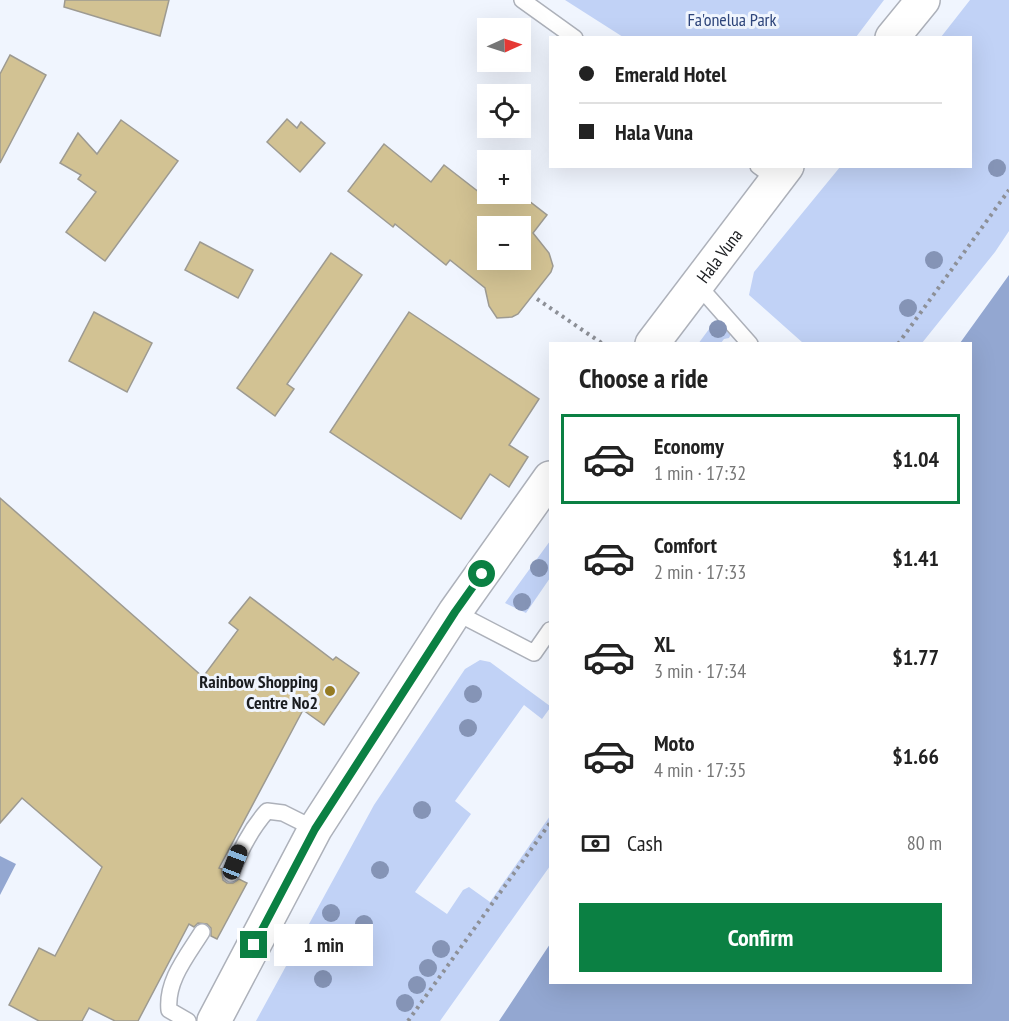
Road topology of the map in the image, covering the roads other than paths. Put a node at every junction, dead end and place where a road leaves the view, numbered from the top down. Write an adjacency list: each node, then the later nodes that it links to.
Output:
1 (522, 0): 3 (lane)
2 (923, 0): 4 (main road)
3 (572, 36)
4 (894, 36)
5 (774, 171): 6 (main road, Hala Vuna)
6 (697, 284): 7 (main road, Hala Vuna); 8 (lane)
7 (654, 342)
8 (748, 342)
9 (549, 479): 10 (main road)
10 (455, 612): 11 (lane); 12 (main road)
11 (549, 631)
12 (315, 829): 13 (lane); 16 (main road)
13 (231, 874)
14 (202, 932): 15 (lane)
15 (188, 1021)
16 (214, 1021)

